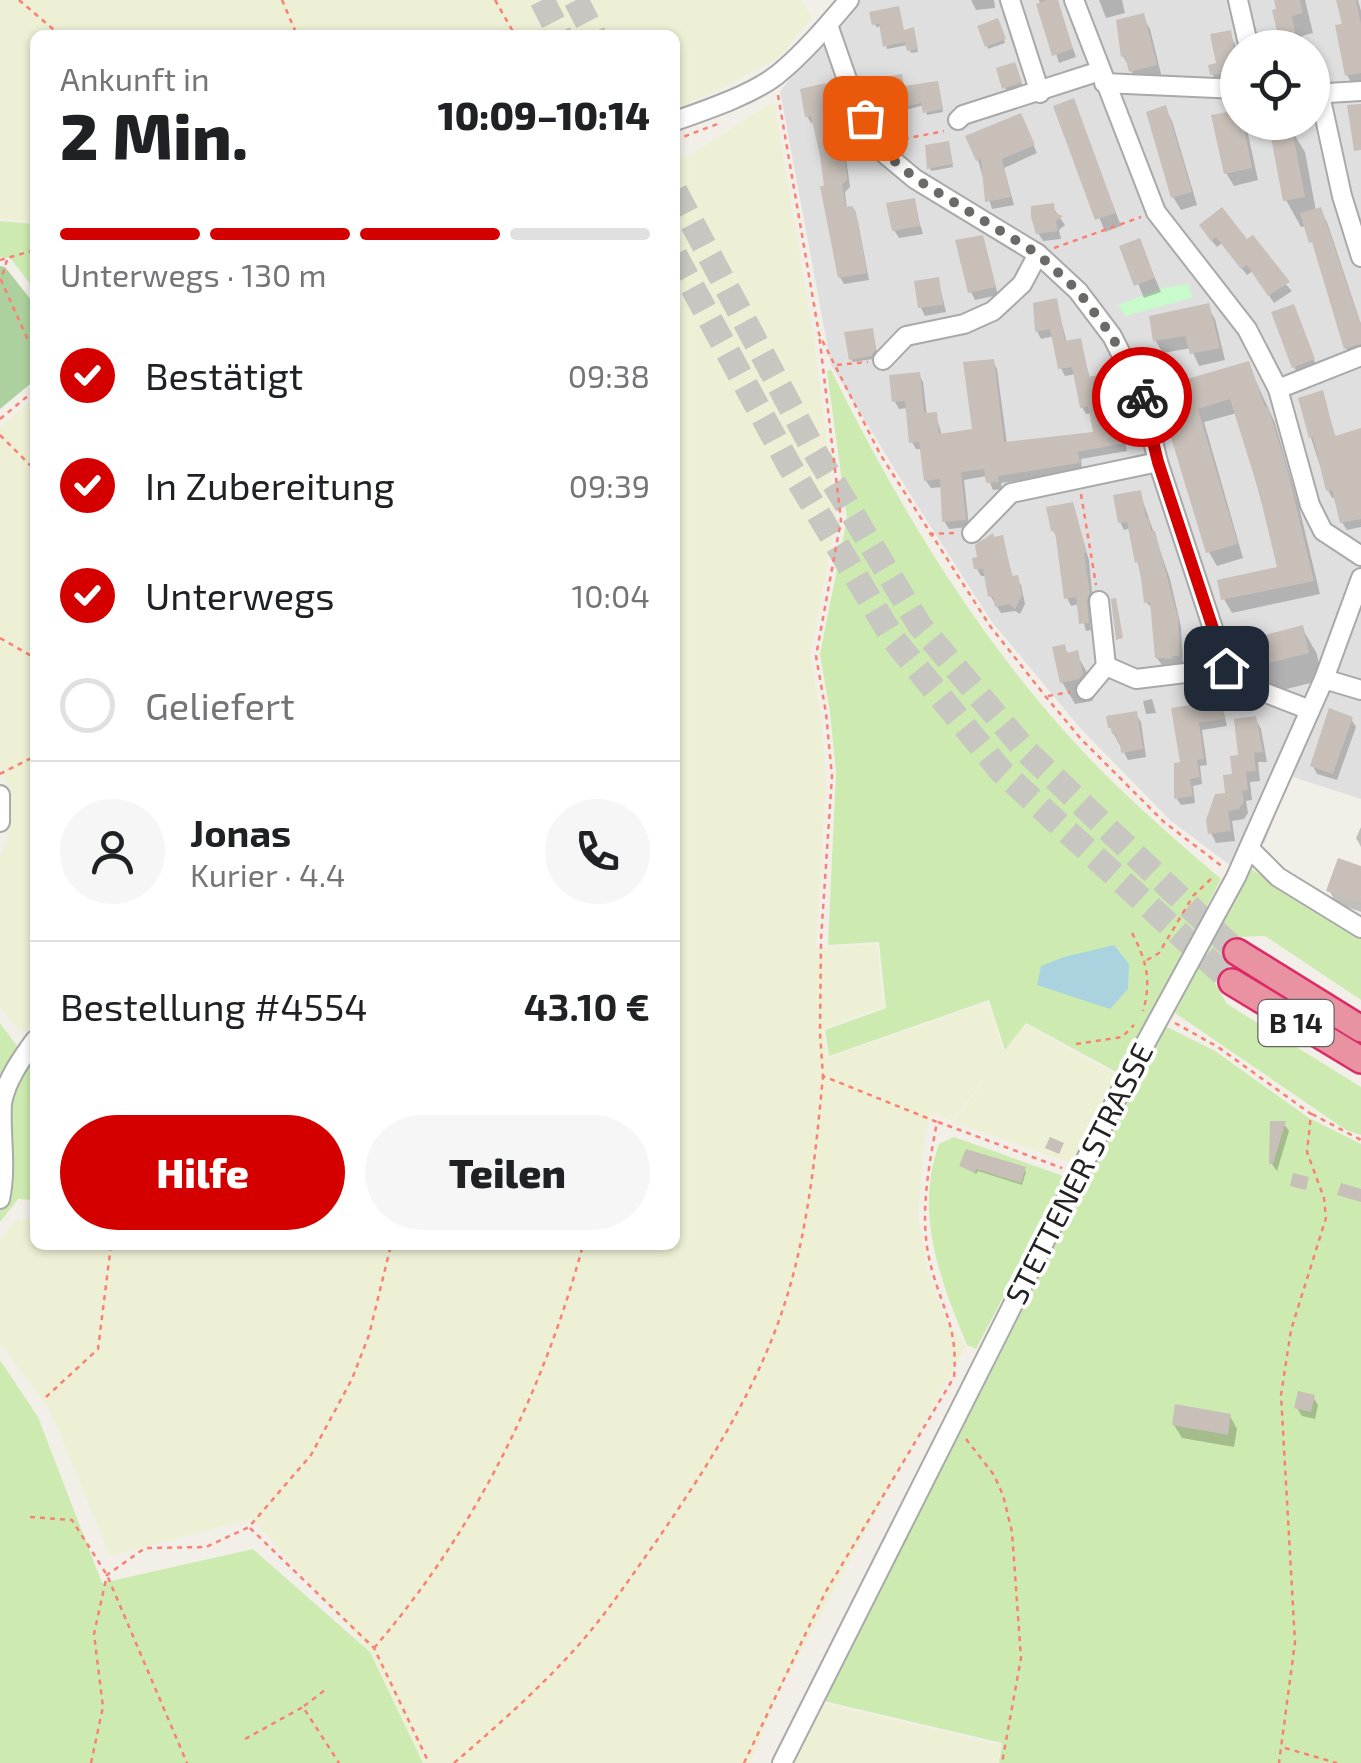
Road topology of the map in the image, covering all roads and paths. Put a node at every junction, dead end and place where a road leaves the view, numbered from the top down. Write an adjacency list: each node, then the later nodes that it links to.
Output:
1 (19, 0): 9 (path)
2 (282, 0): 10 (path)
3 (495, 0): 11 (path)
4 (848, 0): 8 (street)
5 (1010, 0): 17 (street)
6 (1074, 0): 14 (street)
7 (1238, 0): 12 (street)
8 (828, 24): 13 (street); 22 (street)
9 (54, 30)
10 (295, 30)
11 (512, 30)
12 (1246, 30)
13 (774, 77): 19 (street); 29 (path)
14 (1102, 77): 15 (street); 17 (street); 23 (street)
15 (1220, 87)
16 (1361, 91): 18 (street)
17 (1040, 93): 20 (street)
18 (1330, 93)
19 (680, 119)
20 (958, 120): 22 (path)
21 (1328, 140): 26 (street)
22 (879, 148): 25 (street)
23 (1156, 212): 25 (path); 35 (street)
24 (30, 252): 28 (path)
25 (1038, 254): 32 (street); 39 (street)
26 (1361, 257)
27 (0, 260): 28 (path)
28 (7, 260): 30 (path)
29 (819, 334): 34 (path); 72 (path)
30 (30, 342)
31 (1361, 356): 35 (street)
32 (882, 360)
33 (862, 362): 34 (path)
34 (835, 366): 43 (path)
35 (1278, 389): 44 (street)
36 (30, 394): 37 (path)
37 (0, 420)
38 (0, 435): 40 (path)
39 (1158, 462): 41 (street); 50 (street)
40 (30, 465)
41 (1079, 479): 42 (street); 46 (path)
42 (972, 532): 43 (path)
43 (929, 534): 54 (path)
44 (1361, 556)
45 (1361, 578): 51 (street, STETTENER STRASSE)
46 (1099, 602): 49 (street)
47 (0, 638): 48 (path)
48 (30, 655)
49 (1106, 666): 50 (street); 52 (street)
50 (1226, 668): 55 (street)
51 (1324, 679): 53 (street); 55 (street, STETTENER STRASSE)
52 (1086, 690): 54 (path)
53 (1361, 690)
54 (1046, 697): 61 (path)
55 (1310, 710): 60 (street, STETTENER STRASSE)
56 (30, 759): 57 (path)
57 (0, 774)
58 (0, 796): 59 (street)
59 (0, 822)
60 (1250, 848): 61 (street, STETTENER STRASSE); 62 (street)
61 (1232, 883): 65 (path); 67 (street, STETTENER STRASSE)
62 (1361, 928)
63 (1132, 933): 65 (path)
64 (1237, 952): 68 (highway, B 14)
65 (1146, 960): 69 (path)
66 (1232, 982): 71 (highway, B 14)
67 (1162, 1016): 73 (path); 76 (street, STETTENER STRASSE)
68 (1361, 1030)
69 (1076, 1044)
70 (30, 1047): 77 (street)
71 (1361, 1060)
72 (824, 1076): 74 (path); 95 (path)
73 (1310, 1114): 75 (path); 90 (path)
74 (937, 1122): 76 (path); 96 (path)
75 (1361, 1140)
76 (1080, 1175): 82 (street, STETTENER STRASSE)
77 (0, 1199)
78 (110, 1250): 81 (path)
79 (390, 1250): 84 (path)
80 (581, 1250): 86 (path)
81 (46, 1397)
82 (952, 1426): 97 (street, STETTENER STRASSE); 98 (path)
83 (30, 1516): 85 (path)
84 (249, 1527): 85 (path); 86 (path)
85 (107, 1576): 91 (path); 92 (path)
86 (374, 1648): 94 (path)
87 (325, 1690): 88 (path)
88 (303, 1707): 89 (path); 93 (path)
89 (244, 1739)
90 (1283, 1748): 99 (path); 100 (path)
91 (91, 1763)
92 (187, 1763)
93 (338, 1763)
94 (429, 1763)
95 (454, 1763)
96 (744, 1763)
97 (782, 1763)
98 (1002, 1763)
99 (1278, 1763)
100 (1338, 1763)

